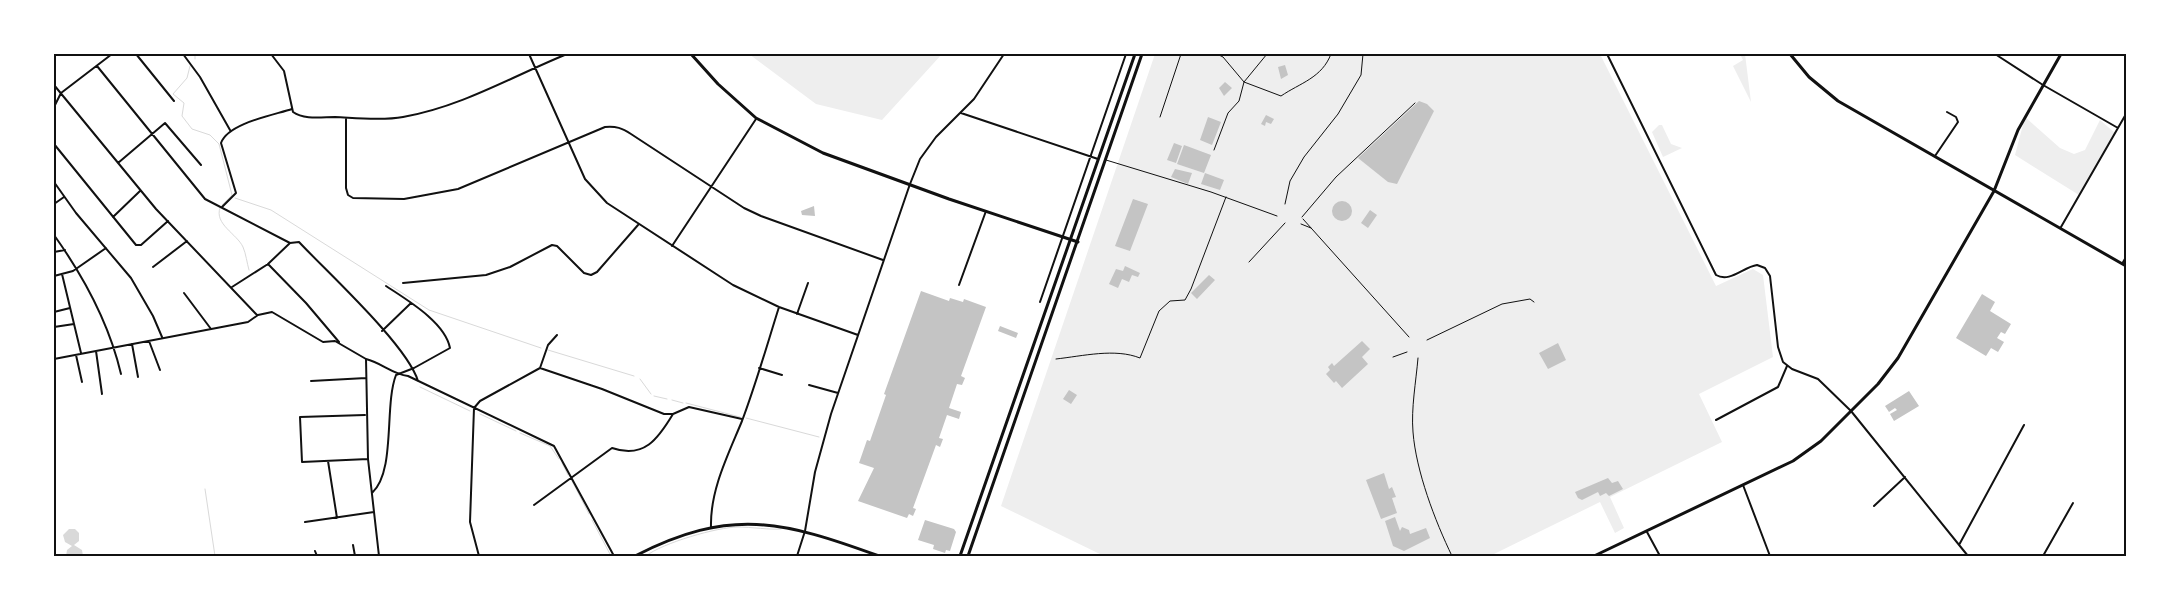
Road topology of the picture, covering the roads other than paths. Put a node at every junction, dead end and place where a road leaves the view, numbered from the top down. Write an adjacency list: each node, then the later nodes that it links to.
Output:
1 (112, 54): 22 (street)
2 (136, 54): 28 (street)
3 (183, 54): 39 (street)
4 (271, 54): 31 (street)
5 (529, 54): 23 (street)
6 (567, 54): 23 (street)
7 (691, 54): 37 (main road)
8 (1004, 54): 33 (street)
9 (1126, 54): 44 (street)
10 (1135, 54): 46 (main road)
11 (1142, 54): 47 (main road)
12 (1181, 54): 35 (lane)
13 (1217, 54): 24 (lane)
14 (1267, 54): 24 (lane)
15 (1331, 54): 24 (lane)
16 (1363, 54): 58 (lane)
17 (1607, 54): 124 (street)
18 (1790, 54): 45 (main road)
19 (1995, 54): 21 (street)
20 (2061, 54): 26 (main road)
21 (1998, 55): 26 (street)
22 (97, 66): 27 (street); 40 (street)
23 (535, 67): 36 (street); 42 (street)
24 (1244, 82): 43 (lane)
25 (54, 85): 27 (street)
26 (2043, 85): 38 (street); 54 (main road)
27 (61, 94): 30 (street); 48 (street)
28 (174, 102)
29 (1415, 103): 68 (lane)
30 (54, 107)
31 (292, 109): 36 (street); 39 (street)
32 (1947, 112): 45 (street)
33 (961, 113): 44 (street); 51 (street)
34 (2126, 114): 38 (street)
35 (1160, 117)
36 (346, 118): 42 (street)
37 (756, 118): 51 (main road); 52 (street)
38 (2118, 128): 67 (street)
39 (230, 130): 59 (street)
40 (151, 135): 48 (street); 49 (street); 59 (street)
41 (54, 144): 62 (street)
42 (568, 144): 52 (street); 65 (street)
43 (1214, 150)
44 (1091, 156): 46 (street); 70 (street)
45 (1935, 156): 54 (main road)
46 (1098, 159): 71 (main road)
47 (1105, 159): 56 (lane); 73 (main road)
48 (118, 163): 53 (street)
49 (201, 165)
50 (54, 182): 55 (street)
51 (910, 184): 60 (main road); 80 (street)
52 (711, 186): 75 (street); 80 (street)
53 (141, 191): 62 (street); 63 (street)
54 (1994, 191): 67 (main road); 141 (main road)
55 (64, 196): 57 (street); 76 (street)
56 (1226, 198): 61 (lane); 123 (lane)
57 (54, 204)
58 (1284, 204)
59 (222, 207): 74 (street)
60 (986, 210): 70 (main road); 90 (street)
61 (1276, 216)
62 (113, 217): 63 (street)
63 (168, 221): 72 (street)
64 (1285, 223): 81 (lane)
65 (638, 224): 75 (street); 88 (street)
66 (1301, 224): 68 (lane)
67 (2061, 227): 83 (main road)
68 (1312, 229): 108 (lane)
69 (54, 234): 77 (street)
70 (1062, 236): 71 (main road); 94 (street)
71 (1071, 240): 73 (main road); 173 (main road)
72 (187, 241): 84 (street); 92 (street)
73 (1078, 242): 174 (main road)
74 (290, 243): 82 (street); 105 (street)
75 (672, 246): 97 (street)
76 (106, 248): 85 (street); 109 (street)
77 (65, 250): 78 (street); 85 (street)
78 (54, 252)
79 (2126, 257): 83 (street)
80 (883, 260): 107 (street)
81 (1249, 262)
82 (268, 264): 92 (street); 113 (street)
83 (2124, 265)
84 (153, 267)
85 (78, 268): 86 (street); 114 (street)
86 (62, 274): 87 (street); 98 (street)
87 (54, 276)
88 (402, 283)
89 (808, 283): 100 (street)
90 (959, 285)
91 (386, 286): 96 (street)
92 (232, 287): 101 (street)
93 (184, 292): 104 (street)
94 (1040, 302)
95 (1534, 302): 110 (lane)
96 (411, 303): 105 (street); 125 (street)
97 (779, 307): 100 (street); 127 (street)
98 (70, 308): 99 (street); 102 (street)
99 (54, 312)
100 (797, 314): 107 (street)
101 (258, 315): 104 (street); 113 (street)
102 (74, 324): 103 (street); 117 (street)
103 (54, 327)
104 (211, 329): 109 (street)
105 (382, 330): 125 (street)
106 (557, 335): 126 (street)
107 (858, 335): 138 (street)
108 (1409, 337)
109 (162, 338): 111 (street)
110 (1427, 340)
111 (149, 341): 112 (street); 128 (street)
112 (132, 344): 114 (street); 132 (street)
113 (340, 344): 122 (street)
114 (112, 347): 115 (street); 129 (street)
115 (96, 351): 117 (street); 139 (street)
116 (1407, 352): 119 (lane)
117 (82, 354): 118 (street)
118 (76, 355): 121 (street); 135 (street)
119 (1393, 357)
120 (1418, 358): 175 (lane)
121 (54, 359)
122 (366, 359): 130 (street); 133 (street)
123 (1056, 359)
124 (1787, 366): 141 (street); 145 (street)
125 (414, 368): 130 (street); 134 (street)
126 (540, 368): 140 (street); 142 (street)
127 (759, 368): 131 (street); 144 (street)
128 (160, 370)
129 (121, 374)
130 (396, 375): 134 (street); 152 (street)
131 (782, 375)
132 (138, 377)
133 (366, 378): 136 (street); 143 (street)
134 (418, 381): 140 (street)
135 (82, 382)
136 (311, 382)
137 (809, 385): 138 (street)
138 (838, 393): 160 (street)
139 (102, 394)
140 (474, 408): 149 (street); 168 (street)
141 (1850, 411): 150 (street); 151 (main road)
142 (673, 414): 144 (street); 149 (street)
143 (366, 415): 147 (street); 148 (street)
144 (742, 419): 159 (street)
145 (1716, 420)
146 (2024, 425): 163 (street)
147 (368, 459): 148 (street); 152 (street)
148 (328, 460): 157 (street)
149 (573, 477): 154 (street); 169 (street)
150 (1904, 477): 155 (street); 163 (street)
151 (1743, 485): 161 (main road); 178 (street)
152 (372, 492): 156 (street)
153 (2073, 503): 180 (street)
154 (534, 505)
155 (1874, 506)
156 (374, 512): 157 (street); 167 (street)
157 (337, 518): 158 (street)
158 (305, 522)
159 (711, 527): 160 (main road); 170 (main road)
160 (805, 531): 171 (street); 172 (main road)
161 (1647, 531): 176 (main road); 177 (street)
162 (352, 545): 166 (street)
163 (1959, 545): 179 (street)
164 (315, 552): 165 (street)
165 (317, 556)
166 (355, 556)
167 (379, 556)
168 (479, 556)
169 (614, 556)
170 (635, 556)
171 (797, 556)
172 (879, 556)
173 (960, 556)
174 (968, 556)
175 (1452, 556)
176 (1594, 556)
177 (1660, 556)
178 (1770, 556)
179 (1968, 556)
180 (2043, 556)

